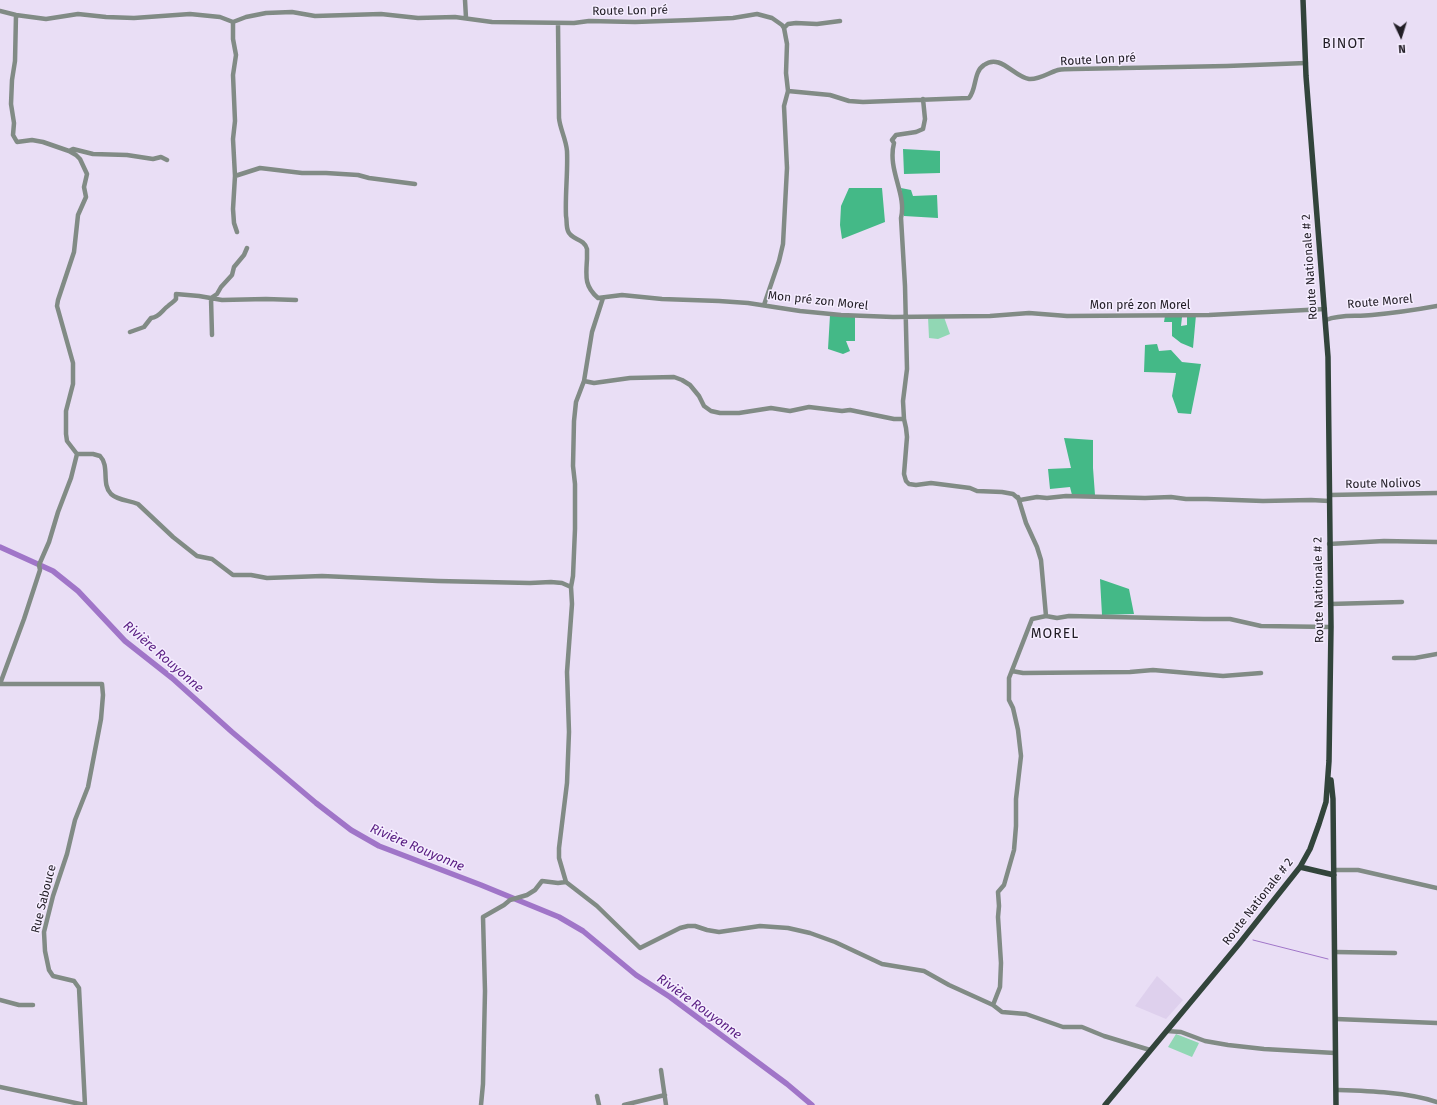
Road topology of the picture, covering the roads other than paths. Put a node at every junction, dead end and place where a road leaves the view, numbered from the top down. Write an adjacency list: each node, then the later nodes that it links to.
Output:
1 (465, 0): 5 (street)
2 (1303, 0): 10 (main road, Route Nationale # 2)
3 (0, 11): 4 (street)
4 (16, 15): 7 (street); 13 (street)
5 (466, 18): 7 (street, Route Lon pré); 8 (street, Route Lon pré)
6 (840, 21): 9 (street)
7 (233, 22): 15 (street)
8 (558, 23): 9 (street, Route Lon pré); 20 (street)
9 (784, 28): 11 (street)
10 (1306, 63): 12 (street, Route Lon pré); 24 (main road, Route Nationale # 2)
11 (788, 91): 12 (street, Route Lon pré); 22 (street)
12 (923, 99): 25 (street)
13 (69, 151): 14 (street); 31 (street)
14 (168, 160)
15 (235, 176): 16 (street); 17 (street)
16 (415, 184)
17 (237, 232)
18 (247, 248): 19 (street)
19 (211, 298): 21 (street); 27 (street); 28 (street)
20 (604, 298): 22 (street, Mon pré zon Morel); 29 (street)
21 (296, 300)
22 (764, 305): 25 (street, Mon pré zon Morel)
23 (1437, 306): 26 (street, Route Morel)
24 (1325, 309): 25 (street, Mon pré zon Morel); 26 (main road, Route Nationale # 2)
25 (906, 317): 30 (street)
26 (1326, 320): 34 (main road, Route Nationale # 2)
27 (130, 332)
28 (212, 335)
29 (584, 381): 30 (street); 37 (street)
30 (904, 419): 33 (street)
31 (77, 454): 37 (street); 46 (street)
32 (1437, 492): 34 (street, Route Nolivos)
33 (1018, 498): 34 (street, Route Nolivos); 40 (street)
34 (1329, 498): 36 (main road, Route Nationale # 2)
35 (1437, 542): 36 (street)
36 (1329, 544): 39 (main road, Route Nationale # 2)
37 (570, 587): 50 (street)
38 (1402, 602): 39 (street)
39 (1330, 604): 41 (main road, Route Nationale # 2)
40 (1046, 616): 41 (street); 44 (street)
41 (1331, 627): 47 (main road, Route Nationale # 2)
42 (1437, 654): 43 (street)
43 (1394, 658)
44 (1012, 671): 45 (street); 55 (street)
45 (1261, 673)
46 (0, 684): 68 (street, Rue Sabouce)
47 (1329, 761): 48 (main road, Route Nationale # 2); 49 (main road)
48 (1300, 867): 49 (main road); 59 (main road, Route Nationale # 2)
49 (1334, 873): 51 (street); 52 (main road)
50 (566, 882): 55 (street); 69 (street)
51 (1437, 888)
52 (1335, 952): 53 (street); 57 (main road)
53 (1395, 953)
54 (0, 1000): 56 (street)
55 (993, 1004): 60 (street)
56 (33, 1005)
57 (1336, 1019): 58 (street); 61 (main road)
58 (1437, 1023)
59 (1167, 1031): 60 (main road, Route Nationale # 2); 61 (street)
60 (1150, 1050): 73 (main road, Route Nationale # 2)
61 (1335, 1053): 64 (main road)
62 (661, 1070): 65 (street)
63 (0, 1087): 68 (street)
64 (1336, 1090): 67 (street); 74 (main road)
65 (665, 1095): 71 (street); 72 (street)
66 (597, 1096): 70 (street)
67 (1437, 1102)
68 (85, 1105)
69 (481, 1105)
70 (598, 1105)
71 (624, 1105)
72 (666, 1105)
73 (1105, 1105)
74 (1336, 1105)

